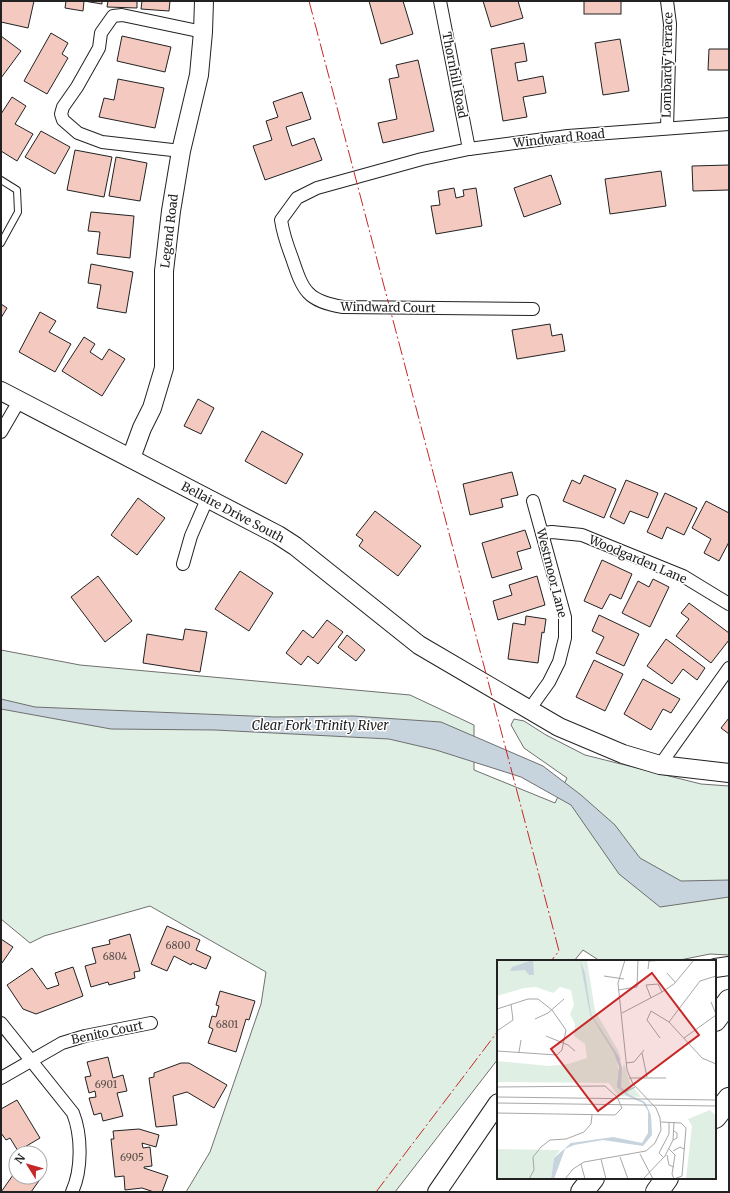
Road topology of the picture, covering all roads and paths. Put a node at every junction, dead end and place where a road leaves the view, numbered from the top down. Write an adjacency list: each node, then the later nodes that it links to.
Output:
1 (204, 1): 4 (street, Legend Road)
2 (440, 1): 7 (street, Thornhill Road)
3 (667, 1): 6 (street, Lombardy Terrace)
4 (203, 32): 8 (street, Legend Road); 8 (street)
5 (729, 124): 6 (street, Windward Road)
6 (667, 128): 7 (street, Windward Road)
7 (469, 149): 9 (street, Windward Road)
8 (181, 151): 16 (street, Legend Road)
9 (391, 168): 12 (street, Windward Court)
10 (1, 180): 11 (lane)
11 (1, 243)
12 (533, 308)
13 (1, 390): 14 (street, Bellaire Drive South)
14 (19, 401): 15 (street); 16 (street, Bellaire Drive South)
15 (1, 432)
16 (131, 458): 17 (street, Bellaire Drive South)
17 (208, 497): 20 (street); 23 (street, Bellaire Drive South)
18 (533, 501): 19 (street, Westmoor Lane)
19 (542, 532): 21 (street, Woodgarden Lane); 23 (street, Westmoor Lane)
20 (183, 564)
21 (729, 604)
22 (729, 668): 24 (street)
23 (529, 710): 24 (street, Bellaire Drive South)
24 (660, 765): 25 (street, Bellaire Drive South)
25 (726, 773)
26 (729, 1001): 27 (highway)
27 (716, 1019)
28 (1, 1023): 30 (street)
29 (151, 1023): 30 (street, Benito Court)
30 (31, 1060): 31 (street, Benito Court); 37 (street)
31 (1, 1078)
32 (729, 1099): 34 (highway)
33 (497, 1104): 38 (street)
34 (716, 1116)
35 (592, 1179): 39 (highway)
36 (666, 1179): 40 (highway)
37 (72, 1192)
38 (437, 1192)
39 (582, 1192)
40 (656, 1192)

